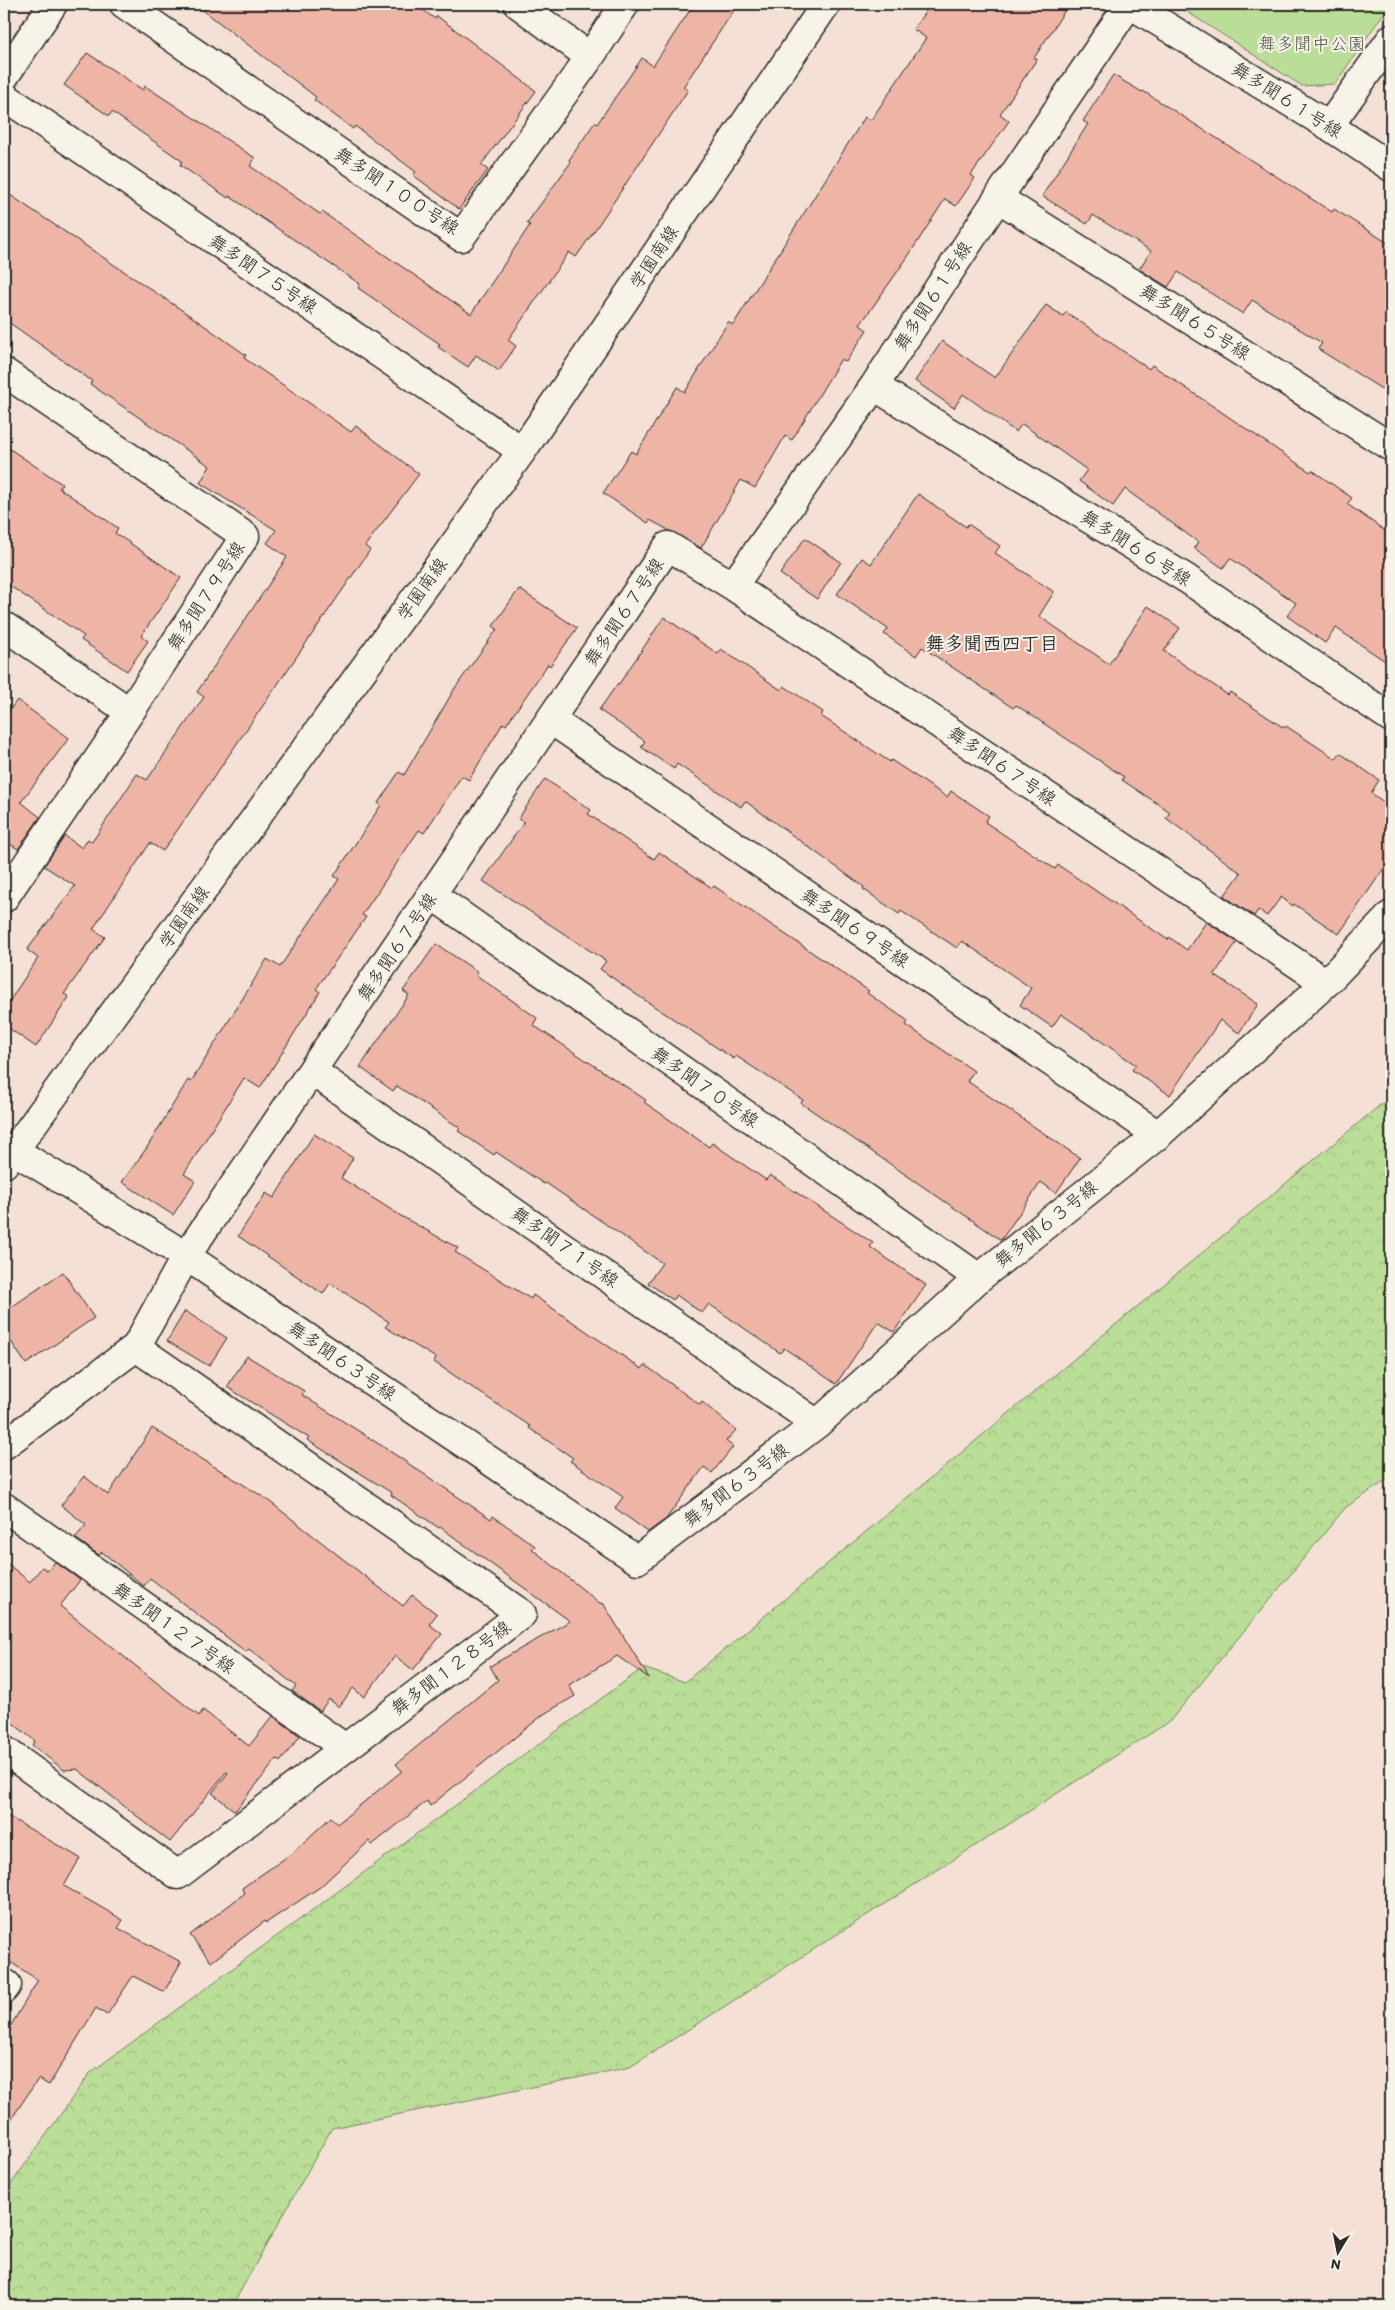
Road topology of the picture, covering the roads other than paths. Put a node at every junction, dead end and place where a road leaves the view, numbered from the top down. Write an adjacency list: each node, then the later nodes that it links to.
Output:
1 (52, 4): 9 (street)
2 (124, 4): 8 (street, 舞多聞１００号線)
3 (518, 4): 8 (street)
4 (625, 4): 8 (street, 舞多聞１００号線)
5 (826, 4): 17 (street, 学園南線)
6 (1129, 4): 11 (street, 舞多聞６１号線); 13 (street, 舞多聞６１号線)
7 (1391, 39): 11 (street)
8 (590, 57)
9 (4, 77)
10 (4, 96): 17 (street, 舞多聞７５号線)
11 (1329, 126): 12 (street, 舞多聞６１号線)
12 (1391, 167)
13 (998, 198): 15 (street, 舞多聞６１号線); 16 (street, 舞多聞６５号線)
14 (4, 372): 20 (street, 舞多聞７９号線)
15 (874, 386): 18 (street, 舞多聞６１号線); 21 (street, 舞多聞６６号線)
16 (1391, 447)
17 (522, 451): 29 (street, 学園南線)
18 (734, 586): 22 (street, 舞多聞６７号線); 26 (street, 舞多聞６７号線)
19 (4, 626): 20 (street)
20 (130, 712): 23 (street, 舞多聞７９号線)
21 (1391, 718)
22 (551, 720): 24 (street, 舞多聞６７号線); 28 (street, 舞多聞６９号線)
23 (5, 892)
24 (432, 895): 27 (street, 舞多聞６７号線); 31 (street, 舞多聞７０号線)
25 (1391, 915): 26 (street, 舞多聞６３号線)
26 (1326, 983): 28 (street, 舞多聞６３号線)
27 (312, 1071): 30 (street, 舞多聞６７号線); 33 (street, 舞多聞７１号線)
28 (1158, 1135): 31 (street, 舞多聞６３号線)
29 (9, 1157): 30 (street, 舞多聞６３号線)
30 (186, 1256): 32 (street, 舞多聞６７号線); 33 (street, 舞多聞６３号線)
31 (979, 1278): 33 (street, 舞多聞６３号線)
32 (136, 1347): 34 (street); 36 (street, 舞多聞１２８号線)
33 (817, 1424)
34 (4, 1445)
35 (4, 1507): 36 (street, 舞多聞１２７号線)
36 (345, 1748): 37 (street, 舞多聞１２８号線)
37 (4, 1750)
38 (4, 1983): 39 (street)
39 (4, 1989)

